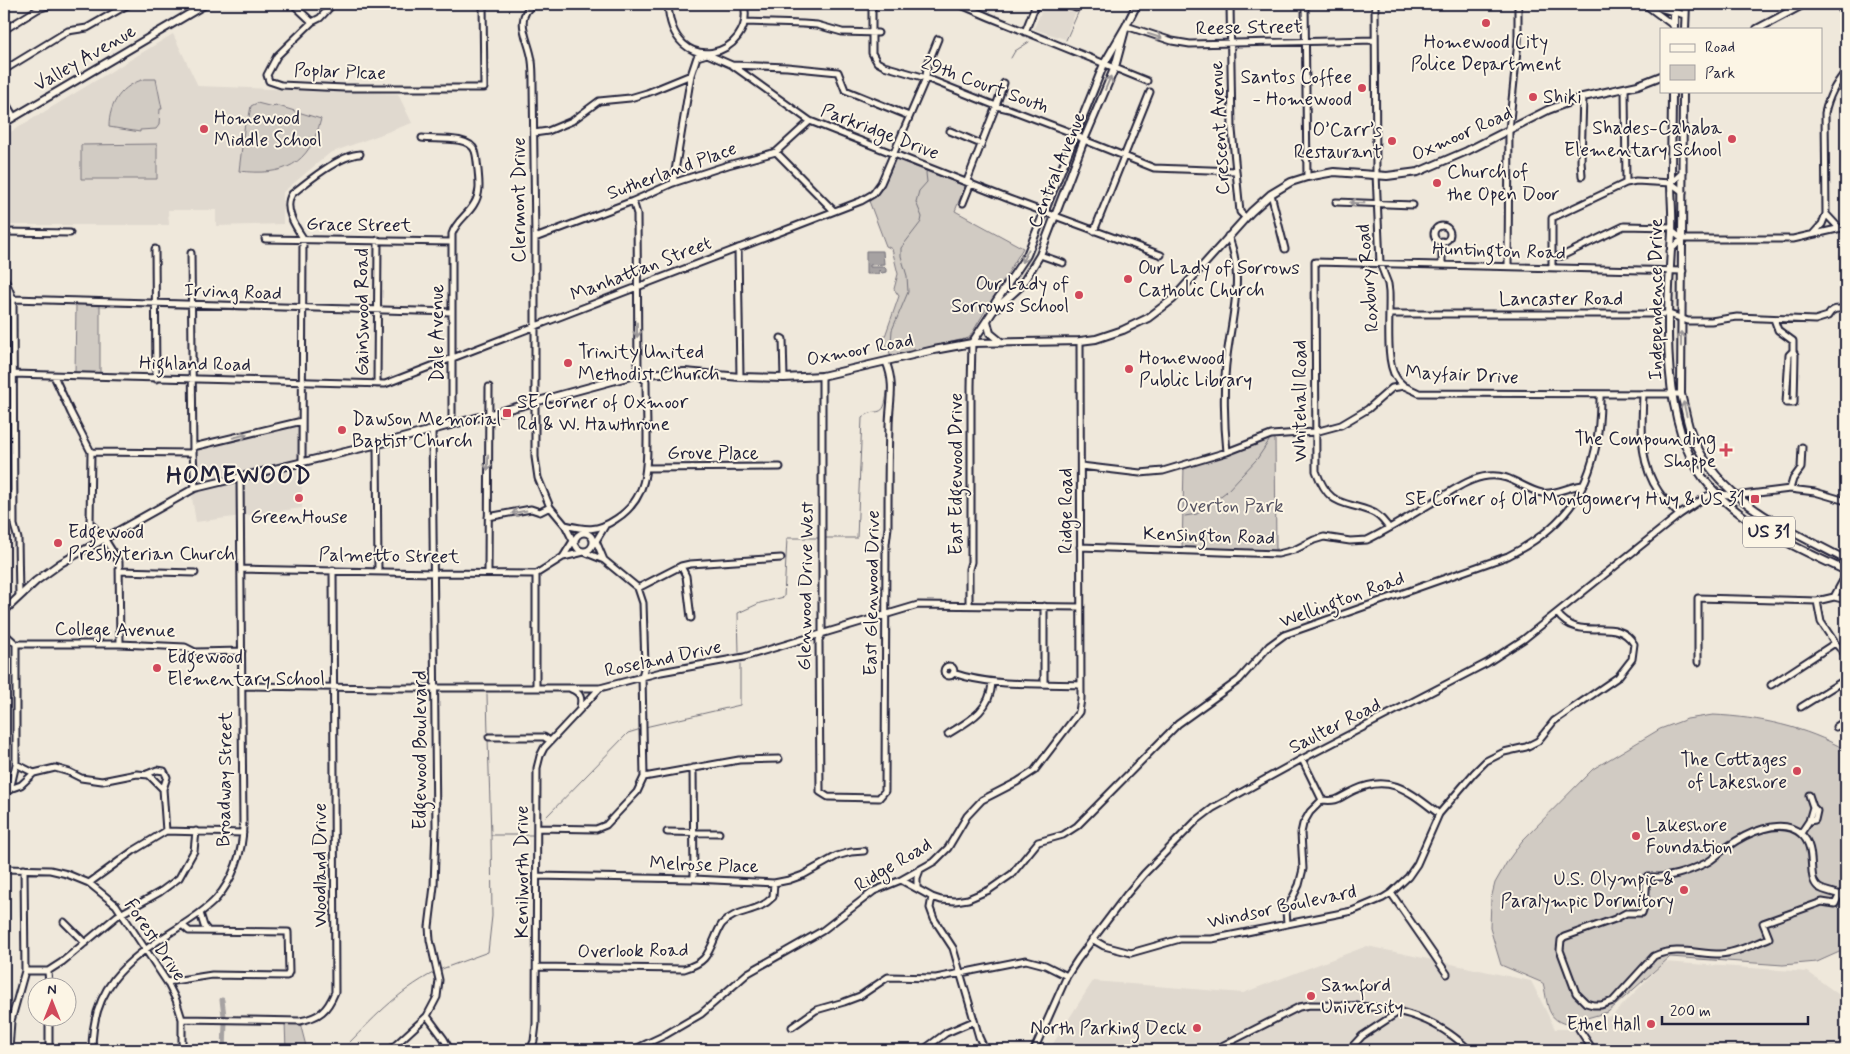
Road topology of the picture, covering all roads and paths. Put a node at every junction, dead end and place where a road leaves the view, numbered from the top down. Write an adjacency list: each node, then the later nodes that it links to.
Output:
1 (54, 4): 33 (street)
2 (129, 4): 45 (street)
3 (206, 4): 60 (main road, Valley Avenue)
4 (293, 4): 27 (street)
5 (333, 4): 27 (street)
6 (483, 4): 27 (street, Poplar Plcae)
7 (534, 4): 66 (street, Clermont Drive)
8 (668, 4): 41 (street, Parkridge Drive)
9 (744, 4): 28 (street)
10 (872, 4): 35 (street)
11 (959, 4): 34 (street)
12 (1036, 4): 34 (street)
13 (1065, 4): 24 (street)
14 (1137, 4): 29 (main road, Central Avenue)
15 (1230, 4): 39 (street, Crescent Avenue)
16 (1306, 4): 40 (street)
17 (1375, 4): 38 (street, Roxbury Road)
18 (1518, 4): 63 (street)
19 (1645, 4): 23 (street); 30 (street)
20 (1686, 4): 25 (main road)
21 (1804, 4): 32 (main road)
22 (1839, 4): 26 (street)
23 (1674, 7): 25 (street); 30 (main road)
24 (1076, 8)
25 (1685, 15): 31 (main road)
26 (1846, 18)
27 (312, 22)
28 (745, 22): 35 (street); 41 (street)
29 (1126, 26): 39 (street, Reese Street, one-way to 39); 42 (main road, Central Avenue); 44 (main road, Central Avenue)
30 (1674, 27)
31 (1685, 28)
32 (1759, 28)
33 (4, 30)
34 (1025, 32): 42 (street)
35 (871, 33): 36 (street); 49 (street, 29th Court South)
36 (878, 33)
37 (938, 39): 49 (street)
38 (1375, 40): 40 (street, Reese Street); 78 (street, Roxbury Road)
39 (1231, 42): 40 (street, Reese Street); 76 (street, Crescent Avenue)
40 (1306, 42): 80 (street)
41 (708, 54): 43 (street, Parkridge Drive); 47 (street)
42 (1104, 64): 44 (street); 68 (main road, Central Avenue)
43 (732, 65): 59 (street); 61 (street, Parkridge Drive)
44 (1115, 68): 50 (street); 70 (main road, Central Avenue, one-way to 44)
45 (4, 70)
46 (1846, 71): 94 (street)
47 (691, 74): 66 (street); 83 (street)
48 (1660, 76): 52 (main road, Oxmoor Road)
49 (926, 78): 58 (street, 29th Court South); 59 (street, Manhattan Street)
50 (1146, 80)
51 (1004, 83): 58 (street)
52 (1625, 88): 56 (main road, Oxmoor Road); 84 (street)
53 (1150, 92): 75 (street)
54 (1672, 92): 65 (main road, Independence Drive / US 31)
55 (1683, 92): 67 (main road, Independence Drive / US 31)
56 (1583, 97): 63 (main road, Oxmoor Road); 79 (street)
57 (4, 100): 60 (street)
58 (996, 106): 68 (street, 29th Court South); 71 (street)
59 (909, 116): 73 (street, Manhattan Street)
60 (14, 117): 62 (main road, Valley Avenue)
61 (810, 121): 72 (street, Sutherland Place); 73 (street, Parkridge Drive)
62 (4, 123)
63 (1509, 130): 78 (main road, Oxmoor Road); 124 (street)
64 (950, 132): 71 (street)
65 (1672, 132): 67 (street); 82 (main road, Independence Drive / US 31)
66 (534, 133): 106 (street, Clermont Drive)
67 (1683, 133): 77 (main road, Independence Drive / US 31)
68 (1075, 134): 70 (street, 29th Court South); 93 (main road, Central Avenue)
69 (422, 138): 111 (street)
70 (1084, 140): 75 (street, 29th Court South); 95 (main road, Central Avenue)
71 (981, 144): 81 (street)
72 (776, 152): 83 (street, Sutherland Place); 92 (street)
73 (893, 153): 81 (street, Parkridge Drive); 92 (street, Manhattan Street)
74 (360, 154): 105 (street)
75 (1124, 157): 76 (street, 29th Court South); 100 (street)
76 (1236, 171): 96 (street, Crescent Avenue)
77 (1683, 172): 82 (street); 85 (main road, Independence Drive / US 31)
78 (1376, 174): 80 (main road, Oxmoor Road); 90 (street, Roxbury Road)
79 (1582, 176)
80 (1307, 177): 86 (main road, Oxmoor Road)
81 (969, 182): 89 (street); 93 (street, Parkridge Drive)
82 (1671, 182): 84 (street); 85 (street); 99 (main road, Independence Drive / US 31)
83 (673, 183): 87 (street, Sutherland Place)
84 (1626, 183): 119 (street)
85 (1682, 192): 108 (main road, Independence Drive / US 31)
86 (1271, 194): 96 (main road, Oxmoor Road); 114 (street)
87 (633, 201): 106 (street, Sutherland Place); 129 (street)
88 (1336, 202): 90 (street, one-way to 88)
89 (963, 203)
90 (1377, 203): 91 (street); 122 (street, Roxbury Road)
91 (1413, 205)
92 (834, 211): 112 (street, Manhattan Street)
93 (1044, 212): 95 (street, Parkridge Drive); 136 (main road, Central Avenue, one-way to 136)
94 (1826, 214): 98 (street); 103 (street)
95 (1054, 215): 100 (street, Parkridge Drive); 117 (main road, Central Avenue)
96 (1246, 218): 104 (main road, Oxmoor Road)
97 (1846, 227): 98 (street)
98 (1839, 228): 103 (street)
99 (1672, 229): 108 (street); 115 (main road, Independence Drive / US 31); 119 (street)
100 (1094, 230): 118 (street, Parkridge Drive)
101 (4, 232): 102 (street)
102 (70, 234)
103 (1812, 235): 108 (street)
104 (1228, 236): 145 (main road, Oxmoor Road); 181 (street)
105 (303, 238): 107 (street, Grace Street); 109 (street, Grace Street); 133 (street)
106 (535, 238): 143 (street, Clermont Drive)
107 (265, 239)
108 (1682, 239): 115 (street); 127 (main road, Independence Drive / US 31)
109 (378, 240): 111 (street, Grace Street); 135 (street, Gainswood Road)
110 (1442, 241): 123 (street)
111 (452, 242): 137 (street, Dale Avenue)
112 (738, 248): 129 (street, Manhattan Street); 157 (street)
113 (155, 249): 131 (street)
114 (1285, 249)
115 (1670, 252): 126 (main road, Independence Drive / US 31)
116 (191, 253): 132 (street)
117 (1040, 255): 121 (street); 136 (main road, Central Avenue)
118 (1161, 255)
119 (1552, 256): 125 (street)
120 (1315, 262): 122 (street, Huntington Road); 176 (street, Whitehall Road)
121 (1063, 263)
122 (1380, 263): 123 (street, Huntington Road); 138 (street, Roxbury Road)
123 (1442, 265): 124 (street, Huntington Road)
124 (1508, 266): 125 (street, Huntington Road)
125 (1552, 268): 126 (street, Huntington Road)
126 (1670, 271): 127 (street, Huntington Road); 139 (main road, Independence Drive / US 31)
127 (1682, 272): 140 (main road, Independence Drive / US 31)
128 (4, 277): 130 (street)
129 (637, 286): 143 (street, Manhattan Street); 152 (street, one-way to 152)
130 (13, 299): 131 (street, Irving Road); 151 (street)
131 (155, 305): 132 (street, Irving Road); 160 (street)
132 (192, 305): 133 (street, Irving Road); 161 (street)
133 (302, 309): 135 (street, Irving Road); 162 (street)
134 (1846, 310): 141 (street, Lancaster Road)
135 (377, 311): 137 (street, Irving Road); 163 (street, Gainswood Road)
136 (994, 311): 142 (main road, Central Avenue)
137 (452, 312): 149 (street, Dale Avenue)
138 (1390, 314): 139 (street, Lancaster Road); 159 (street, Roxbury Road)
139 (1669, 314): 140 (street, Lancaster Road); 169 (main road, Independence Drive / US 31)
140 (1681, 319): 141 (street, Lancaster Road); 170 (main road, Independence Drive / US 31, one-way to 140)
141 (1774, 319): 148 (street)
142 (987, 321): 146 (main road, Central Avenue); 147 (main road)
143 (534, 326): 149 (street, Manhattan Street); 171 (street, Clermont Drive)
144 (781, 338): 158 (street)
145 (1080, 341): 147 (main road, Oxmoor Road); 184 (street, Ridge Road)
146 (972, 343): 147 (main road, Oxmoor Road); 150 (main road, Oxmoor Road); 226 (street, East Edgewood Drive)
147 (1002, 343)
148 (1793, 351): 153 (street); 156 (street)
149 (452, 359): 163 (street, Manhattan Street); 174 (street, Dale Avenue)
150 (886, 362): 155 (main road, Oxmoor Road); 231 (street, East Glenwood Drive)
151 (13, 374): 154 (street, Highland Road); 222 (street)
152 (638, 374): 157 (main road, Oxmoor Road); 171 (main road, Oxmoor Road); 186 (street)
153 (1788, 375): 156 (street); 156 (street)
154 (54, 376): 160 (street, Highland Road); 180 (street)
155 (822, 376): 158 (main road, Oxmoor Road); 234 (street, Glenwood Drive West)
156 (1795, 376)
157 (740, 377): 158 (main road, Oxmoor Road)
158 (784, 378)
159 (1396, 378): 164 (street, Roxbury Road); 166 (street)
160 (156, 379): 161 (street, Highland Road)
161 (192, 379): 162 (street, Highland Road); 178 (street)
162 (301, 382): 163 (street, Highland Road); 173 (street)
163 (377, 384)
164 (1404, 386): 166 (street, Mayfair Drive); 167 (street, Mayfair Drive)
165 (489, 387): 172 (street)
166 (1392, 388): 176 (street, Mayfair Drive)
167 (1600, 394): 168 (street, Mayfair Drive); 188 (street, Wellington Road)
168 (1643, 394): 169 (street, Mayfair Drive); 195 (street)
169 (1672, 394): 170 (street, Mayfair Drive); 191 (main road, Independence Drive / US 31)
170 (1681, 394): 192 (main road, Independence Drive / US 31, one-way to 170)
171 (535, 402): 172 (main road, Oxmoor Road); 194 (street)
172 (489, 414): 174 (main road, Oxmoor Road); 196 (street, one-way to 196)
173 (302, 421): 178 (street, one-way to 173); 183 (street)
174 (452, 425): 175 (main road, Oxmoor Road)
175 (432, 430): 177 (main road, Oxmoor Road); 217 (street, Edgewood Boulevard)
176 (1315, 432): 181 (street, Mayfair Drive); 199 (street, Whitehall Road)
177 (377, 445): 183 (main road, Oxmoor Road); 214 (street)
178 (193, 447): 182 (street)
179 (1802, 447): 190 (street)
180 (90, 452): 182 (street); 201 (street)
181 (1226, 452): 184 (street, Mayfair Drive)
182 (192, 453): 189 (street)
183 (302, 462): 187 (main road, Oxmoor Road)
184 (1081, 466): 204 (street, Ridge Road)
185 (780, 467): 186 (street, Grove Place)
186 (647, 468): 198 (street)
187 (240, 477): 189 (main road, Oxmoor Road); 211 (street, Broadway Street)
188 (1582, 486): 199 (street, Kensington Road); 295 (street, Wellington Road)
189 (195, 488): 201 (main road, Oxmoor Road)
190 (1790, 489): 192 (street); 193 (street)
191 (1717, 493): 192 (street); 195 (street, Saulter Road); 215 (main road, Independence Drive / US 31)
192 (1734, 496): 209 (main road, Independence Drive / US 31)
193 (1846, 501)
194 (550, 507): 196 (street, one-way to 196); 197 (street)
195 (1680, 516): 230 (street, Saulter Road)
196 (488, 517): 218 (street)
197 (565, 525): 200 (street); 202 (street)
198 (605, 526): 200 (street); 203 (street)
199 (1390, 528): 204 (street, Kensington Road)
200 (586, 532): 202 (street); 203 (street)
201 (104, 538): 213 (street); 222 (main road, Oxmoor Road)
202 (574, 541): 205 (street); 206 (street)
203 (594, 541): 205 (street); 208 (street)
204 (1080, 547): 228 (street, Ridge Road)
205 (584, 551): 206 (street); 208 (street)
206 (563, 557): 219 (street)
207 (781, 558): 210 (street)
208 (604, 560): 221 (street)
209 (1846, 560)
210 (681, 566): 221 (street); 232 (street)
211 (241, 569): 212 (street, Palmetto Street); 238 (street, Broadway Street)
212 (333, 570): 214 (street, Palmetto Street); 249 (street, Woodland Drive)
213 (120, 571): 216 (street); 237 (street)
214 (378, 571): 217 (street, Palmetto Street)
215 (1846, 571)
216 (195, 573)
217 (434, 573): 218 (street, Palmetto Street); 250 (street, Edgewood Boulevard)
218 (488, 573): 219 (street, Palmetto Street)
219 (536, 574): 251 (street)
220 (1846, 575): 223 (street)
221 (638, 588): 242 (street)
222 (19, 596): 229 (main road, Oxmoor Road)
223 (1834, 597): 224 (street); 225 (street)
224 (1845, 597)
225 (1817, 601): 235 (street); 240 (street)
226 (969, 605): 227 (street, Roseland Drive); 231 (street, Roseland Drive)
227 (1044, 606): 228 (street, Roseland Drive); 245 (street)
228 (1082, 607): 246 (street, Ridge Road)
229 (4, 610)
230 (1558, 613): 262 (street, Saulter Road); 274 (street, Windsor Boulevard)
231 (885, 614): 234 (street, Roseland Drive); 271 (street, East Glenwood Drive)
232 (691, 618)
233 (4, 633): 236 (street)
234 (822, 634): 242 (street, Roseland Drive); 271 (street, Glenwood Drive West)
235 (1835, 643): 239 (street); 247 (street)
236 (16, 644): 237 (street, College Avenue); 263 (street)
237 (120, 644): 238 (street, College Avenue)
238 (242, 651): 248 (street, Broadway Street)
239 (1846, 655)
240 (1698, 662)
241 (953, 673): 244 (street)
242 (642, 676): 253 (street, Roseland Drive); 267 (street)
243 (1846, 679): 254 (street)
244 (992, 683): 245 (street); 258 (street)
245 (1044, 683): 246 (street)
246 (1082, 685): 286 (street, Ridge Road)
247 (1771, 685)
248 (242, 686): 249 (street, Roseland Drive); 280 (street, Broadway Street)
249 (334, 687): 250 (street, Roseland Drive); 316 (street, Woodland Drive)
250 (436, 687): 251 (street, Roseland Drive); 315 (street, Edgewood Boulevard)
251 (536, 687): 252 (street, Roseland Drive)
252 (569, 688): 253 (street, Roseland Drive); 255 (street)
253 (600, 688): 255 (street, Kenilworth Drive)
254 (1802, 707)
255 (580, 708): 260 (street, Kenilworth Drive)
256 (1846, 720): 257 (street)
257 (1836, 727)
258 (948, 734)
259 (489, 737): 260 (street)
260 (550, 741): 275 (street, Kenilworth Drive)
261 (779, 759): 264 (street)
262 (1302, 759): 273 (street); 303 (street, Saulter Road)
263 (16, 764): 265 (street); 270 (street)
264 (693, 768): 267 (street); 279 (street)
265 (34, 773): 266 (street); 270 (street)
266 (144, 775): 268 (street); 268 (street)
267 (644, 777): 275 (street)
268 (163, 789): 276 (street)
269 (4, 790): 270 (street)
270 (10, 790)
271 (824, 795)
272 (1810, 795): 282 (street)
273 (1322, 800): 274 (street); 300 (street)
274 (1439, 814): 293 (street, Windsor Boulevard)
275 (538, 828): 287 (street, Kenilworth Drive)
276 (166, 831): 277 (street); 290 (street)
277 (196, 831): 280 (street); 298 (street)
278 (667, 832): 279 (street)
279 (693, 832): 281 (street); 288 (street)
280 (243, 833): 297 (street, Broadway Street)
281 (719, 833)
282 (1801, 833): 294 (street); 294 (street)
283 (864, 851): 291 (street, Melrose Place)
284 (4, 869): 285 (street, Forest Drive)
285 (24, 869): 290 (street, Forest Drive); 307 (street)
286 (920, 870): 289 (street, Ridge Road); 292 (street)
287 (538, 876): 288 (street, Melrose Place); 306 (street, Kenilworth Drive)
288 (694, 879): 291 (street, Melrose Place)
289 (901, 880): 292 (street); 328 (street, Ridge Road)
290 (88, 883): 298 (street, Forest Drive)
291 (774, 883): 306 (street, Overlook Road)
292 (917, 888): 295 (street)
293 (1391, 893): 300 (street, Windsor Boulevard); 310 (street)
294 (1840, 894): 296 (street)
295 (932, 897): 309 (street)
296 (1846, 898)
297 (200, 913): 301 (street, Broadway Street); 302 (street)
298 (122, 914): 304 (street); 305 (street, Forest Drive)
299 (64, 922): 304 (street)
300 (1287, 923): 303 (street, Windsor Boulevard)
301 (182, 925): 302 (street); 305 (street, Broadway Street)
302 (208, 931): 313 (street)
303 (1092, 939): 312 (street, Saulter Road)
304 (85, 943): 308 (street)
305 (144, 949): 313 (street, Forest Drive); 323 (street, Broadway Street)
306 (538, 966): 327 (street, Kenilworth Drive)
307 (25, 971): 308 (street); 321 (street)
308 (48, 971): 311 (street)
309 (961, 974): 312 (street); 317 (street); 319 (street)
310 (1447, 974)
311 (48, 976)
312 (1067, 976): 331 (street, Saulter Road)
313 (167, 982): 316 (street, Forest Drive)
314 (1400, 1011): 332 (street); 333 (street); 334 (street)
315 (427, 1016): 325 (street, Edgewood Boulevard); 326 (street)
316 (182, 1019): 324 (street, Forest Drive)
317 (974, 1020): 329 (street); 330 (street)
318 (49, 1026): 322 (street)
319 (792, 1027)
320 (1579, 1029): 335 (street)
321 (9, 1050)
322 (49, 1050)
323 (92, 1050)
324 (182, 1050)
325 (390, 1050)
326 (450, 1050)
327 (530, 1050)
328 (633, 1050)
329 (923, 1050)
330 (985, 1050)
331 (1034, 1050)
332 (1214, 1050)
333 (1349, 1050)
334 (1468, 1050)
335 (1592, 1050)

